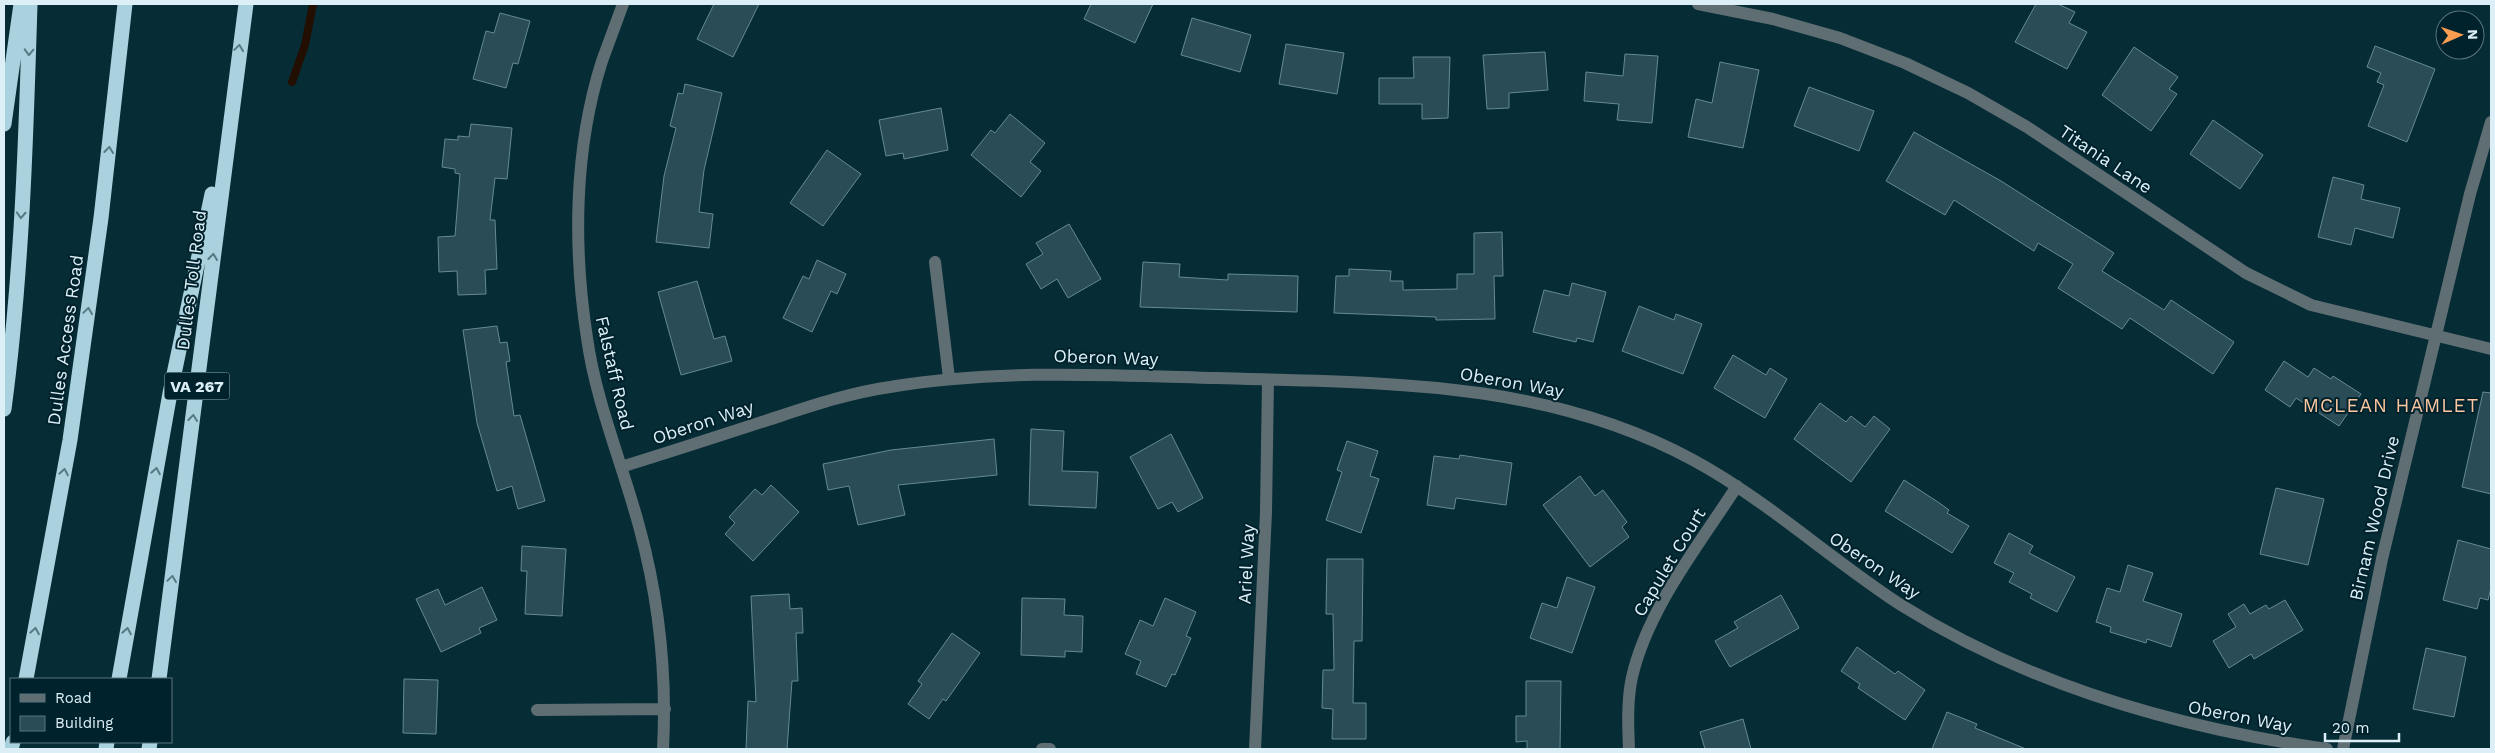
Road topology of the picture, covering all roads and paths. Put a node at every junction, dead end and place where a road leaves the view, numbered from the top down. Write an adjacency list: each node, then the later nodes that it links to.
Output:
1 (21, 4): 9 (highway)
2 (30, 4): 15 (highway, one-way to 15)
3 (125, 4): 18 (highway, Dulles Access Road, one-way to 3)
4 (246, 4): 7 (highway, Dulles Toll Road / VA 267, one-way to 4)
5 (623, 4): 16 (street, Falstaff Road)
6 (1698, 4): 11 (street, Titania Lane)
7 (233, 92): 19 (highway, one-way to 7); 20 (highway, Dulles Toll Road / VA 267, one-way to 7)
8 (2491, 122): 11 (street, Birnam Wood Drive)
9 (4, 124)
10 (935, 262): 13 (street)
11 (2435, 336): 12 (street, Titania Lane); 29 (street, Birnam Wood Drive)
12 (2491, 350)
13 (949, 378): 14 (street, Oberon Way); 16 (street, Oberon Way)
14 (1268, 380): 17 (street, Oberon Way); 26 (street, Ariel Way)
15 (4, 409)
16 (621, 467): 21 (street, Falstaff Road)
17 (1737, 486): 27 (street, Capulet Court); 28 (street, Oberon Way)
18 (26, 678)
19 (118, 678)
20 (159, 678)
21 (665, 709): 22 (street); 23 (street, Falstaff Road)
22 (537, 710)
23 (663, 749)
24 (1042, 749): 25 (street)
25 (1050, 749)
26 (1255, 749)
27 (1628, 749)
28 (2327, 749)
29 (2343, 749)

